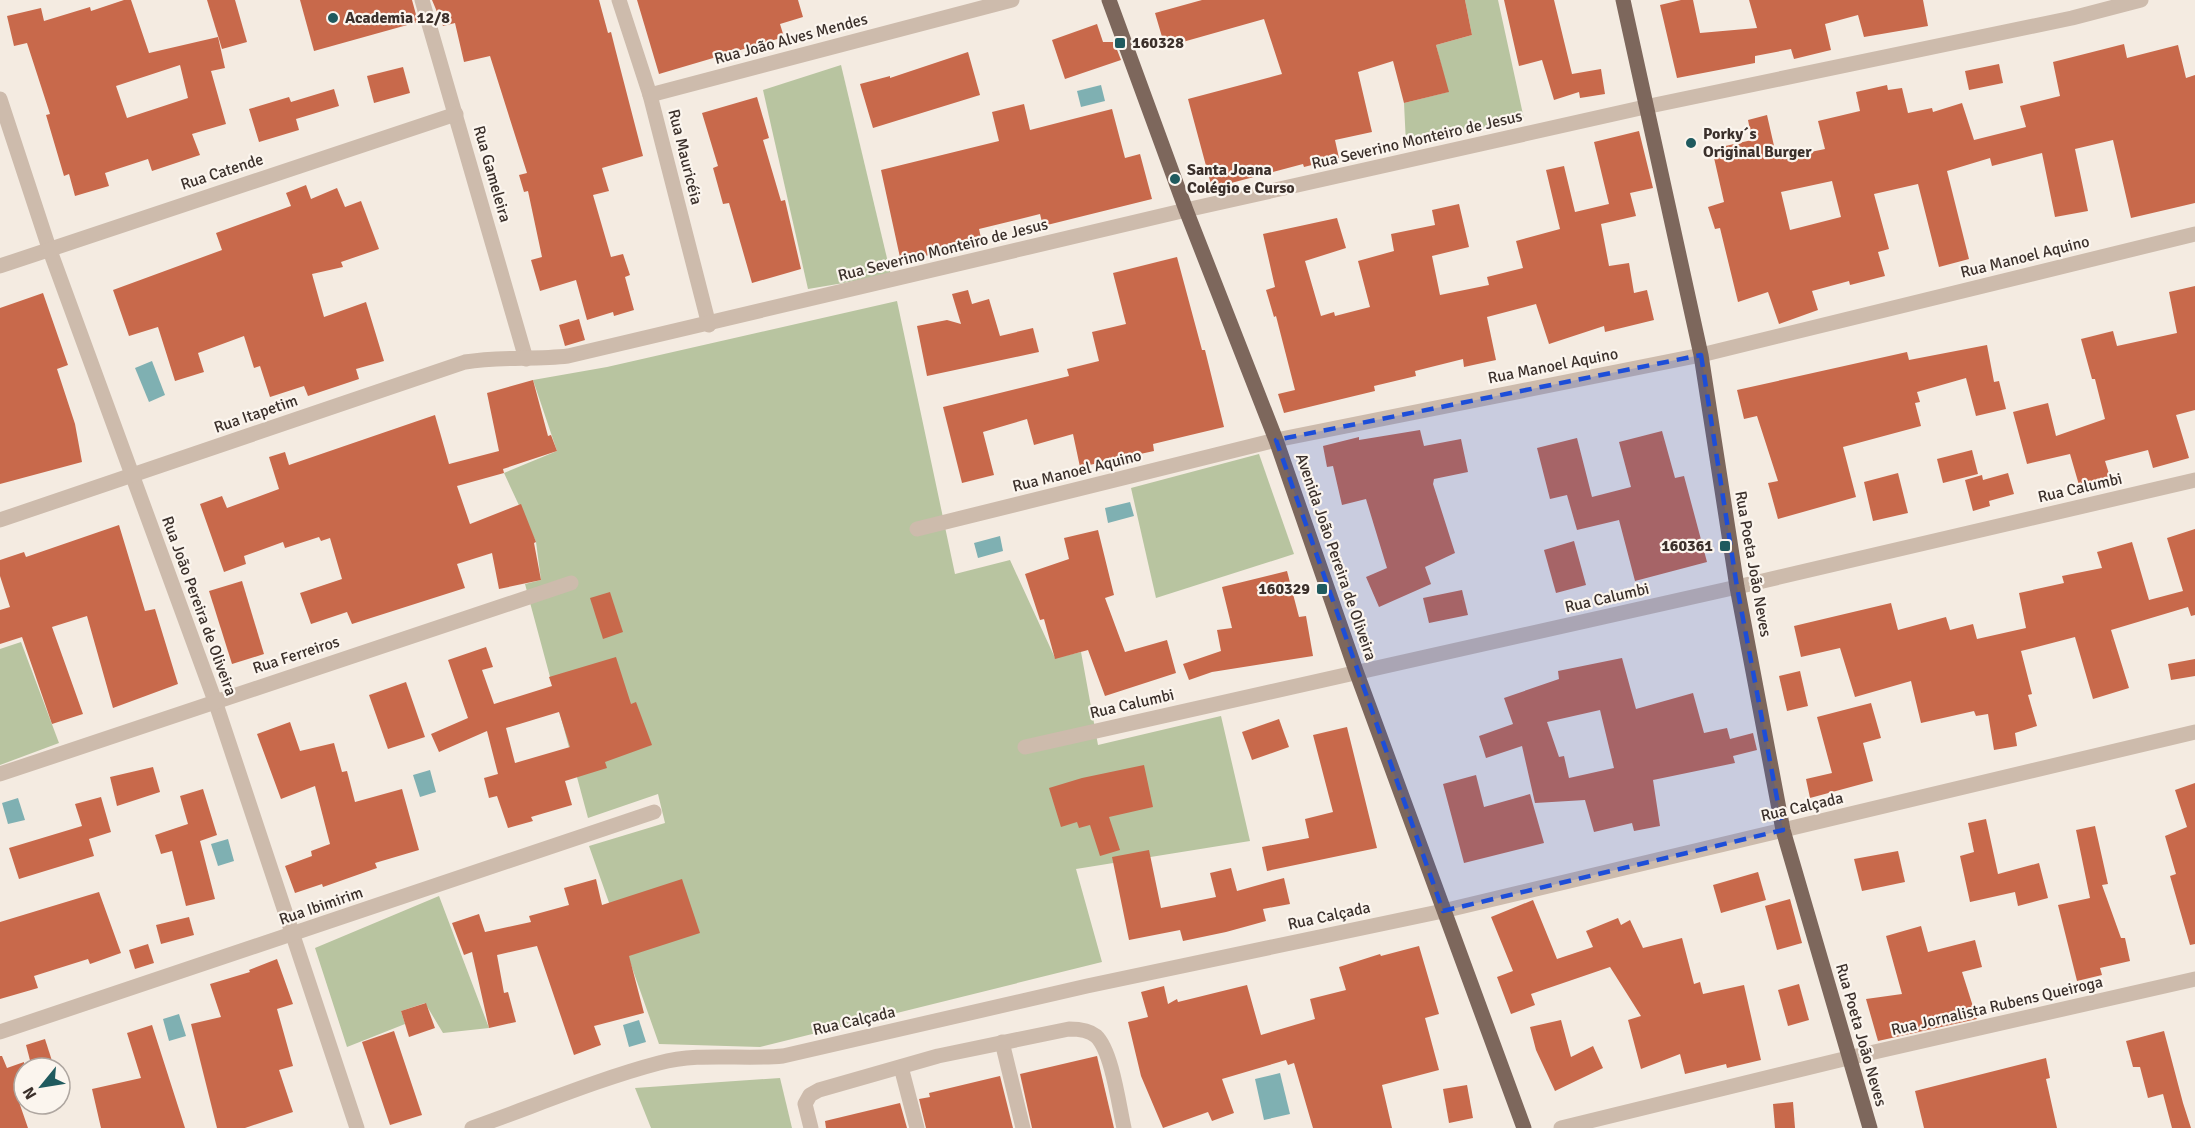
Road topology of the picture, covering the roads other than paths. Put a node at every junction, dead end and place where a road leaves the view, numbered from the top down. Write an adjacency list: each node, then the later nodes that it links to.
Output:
1 (422, 0): 10 (street, Rua Gameleira)
2 (619, 0): 7 (street, Rua Mauricéia)
3 (1012, 0): 7 (street, Rua João Alves Mendes)
4 (1109, 0): 11 (main road, Avenida João Pereira de Oliveira)
5 (1623, 0): 9 (main road, Rua Poeta João Neves)
6 (2140, 0): 9 (street, Rua Severino Monteiro de Jesus)
7 (650, 95): 15 (street, Rua Mauricéia)
8 (0, 99): 13 (street, Rua João Pereira de Oliveira)
9 (1645, 107): 11 (street, Rua Severino Monteiro de Jesus); 16 (main road, Rua Poeta João Neves)
10 (456, 114): 13 (street, Rua Catende); 17 (street, Rua Gameleira)
11 (1186, 210): 15 (street, Rua Severino Monteiro de Jesus); 18 (main road, Avenida João Pereira de Oliveira)
12 (2195, 234): 16 (street, Rua Manoel Aquino)
13 (49, 248): 14 (street, Rua Catende); 19 (street, Rua João Pereira de Oliveira)
14 (0, 266)
15 (709, 325): 17 (street, Rua Severino Monteiro de Jesus)
16 (1701, 355): 18 (street, Rua Manoel Aquino); 24 (main road, Rua Poeta João Neves)
17 (526, 359): 19 (street, Rua Itapetim)
18 (1276, 440): 22 (street, Rua Manoel Aquino); 25 (main road, Avenida João Pereira de Oliveira)
19 (132, 476): 21 (street, Rua Itapetim); 26 (street, Rua João Pereira de Oliveira)
20 (2195, 480): 24 (street, Rua Calumbi)
21 (0, 520)
22 (916, 529)
23 (571, 583): 26 (street, Rua Ferreiros)
24 (1737, 587): 25 (street, Rua Calumbi); 31 (main road, Rua Poeta João Neves)
25 (1356, 671): 28 (street, Rua Calumbi); 32 (main road, Avenida João Pereira de Oliveira)
26 (214, 701): 29 (street, Rua Ferreiros); 33 (street, Rua João Pereira de Oliveira)
27 (2195, 732): 31 (street, Rua Calçada)
28 (1025, 747)
29 (0, 774)
30 (654, 812): 33 (street, Rua Ibimirim)
31 (1783, 830): 32 (street, Rua Calçada); 37 (main road, Rua Poeta João Neves)
32 (1443, 911): 40 (street, Rua Calçada); 45 (main road, Avenida João Pereira de Oliveira)
33 (293, 934): 35 (street, Rua Ibimirim); 39 (street, Rua João Pereira de Oliveira)
34 (2195, 979): 37 (street, Rua Jornalista Rubens Queiroga)
35 (0, 1032)
36 (1002, 1042): 38 (street); 43 (street); 44 (street)
37 (1848, 1058): 46 (street, Rua Jornalista Rubens Queiroga); 47 (main road, Rua Poeta João Neves)
38 (901, 1066): 41 (street); 42 (street)
39 (357, 1128)
40 (472, 1128)
41 (811, 1128)
42 (917, 1128)
43 (1023, 1128)
44 (1124, 1128)
45 (1524, 1128)
46 (1561, 1128)
47 (1870, 1128)

